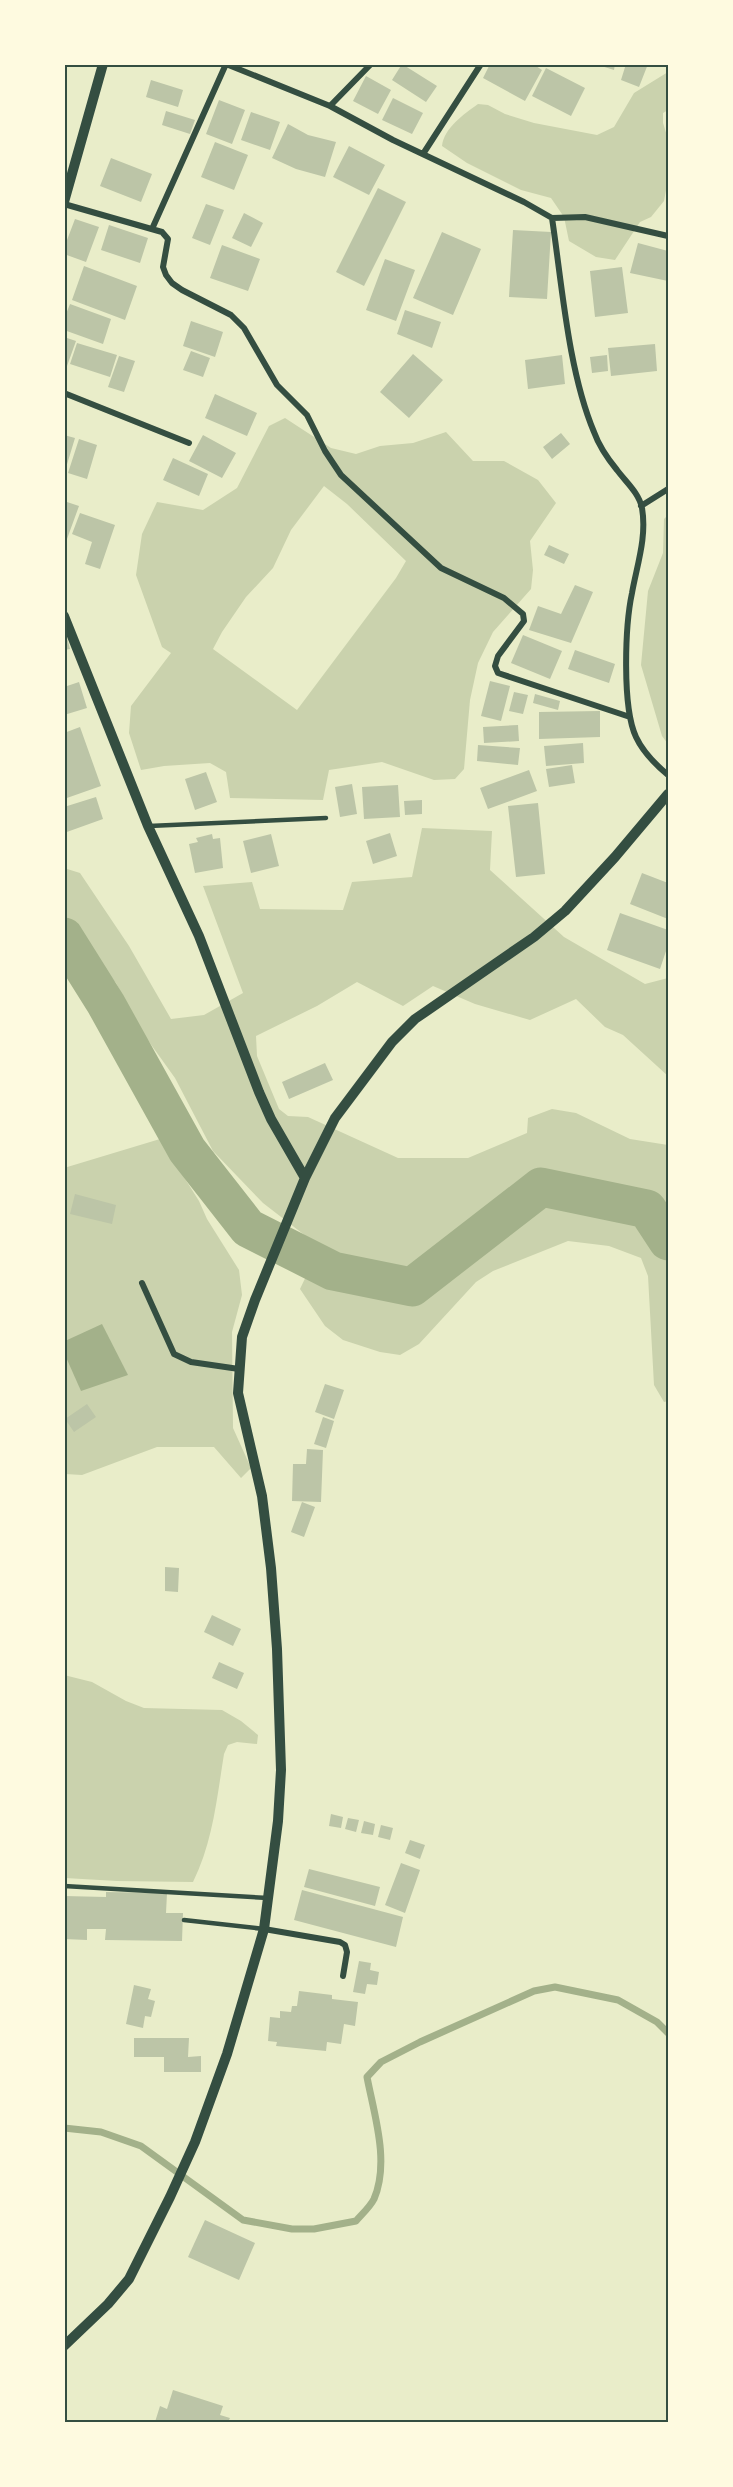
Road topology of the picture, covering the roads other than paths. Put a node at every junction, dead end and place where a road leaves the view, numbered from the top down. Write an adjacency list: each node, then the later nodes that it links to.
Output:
1 (103, 64): 7 (street)
2 (226, 64): 5 (street); 9 (street)
3 (371, 64): 5 (street)
4 (481, 64): 6 (street)
5 (330, 106): 6 (street)
6 (423, 154): 8 (street)
7 (64, 203): 9 (street)
8 (552, 218): 10 (street); 14 (street)
9 (152, 230): 16 (street)
10 (669, 236)
11 (64, 393): 12 (street)
12 (189, 442)
13 (669, 489): 14 (street)
14 (641, 506): 16 (street)
15 (64, 616): 20 (street)
16 (630, 717): 17 (street)
17 (669, 775)
18 (669, 794): 21 (street)
19 (326, 818): 20 (lane)
20 (148, 826): 21 (street)
21 (306, 1178): 23 (street)
22 (142, 1282): 23 (street)
23 (239, 1370): 25 (street)
24 (64, 1886): 25 (lane)
25 (268, 1898): 27 (street)
26 (184, 1920): 27 (lane)
27 (264, 1929): 28 (street); 29 (street)
28 (342, 1976)
29 (64, 2346)

